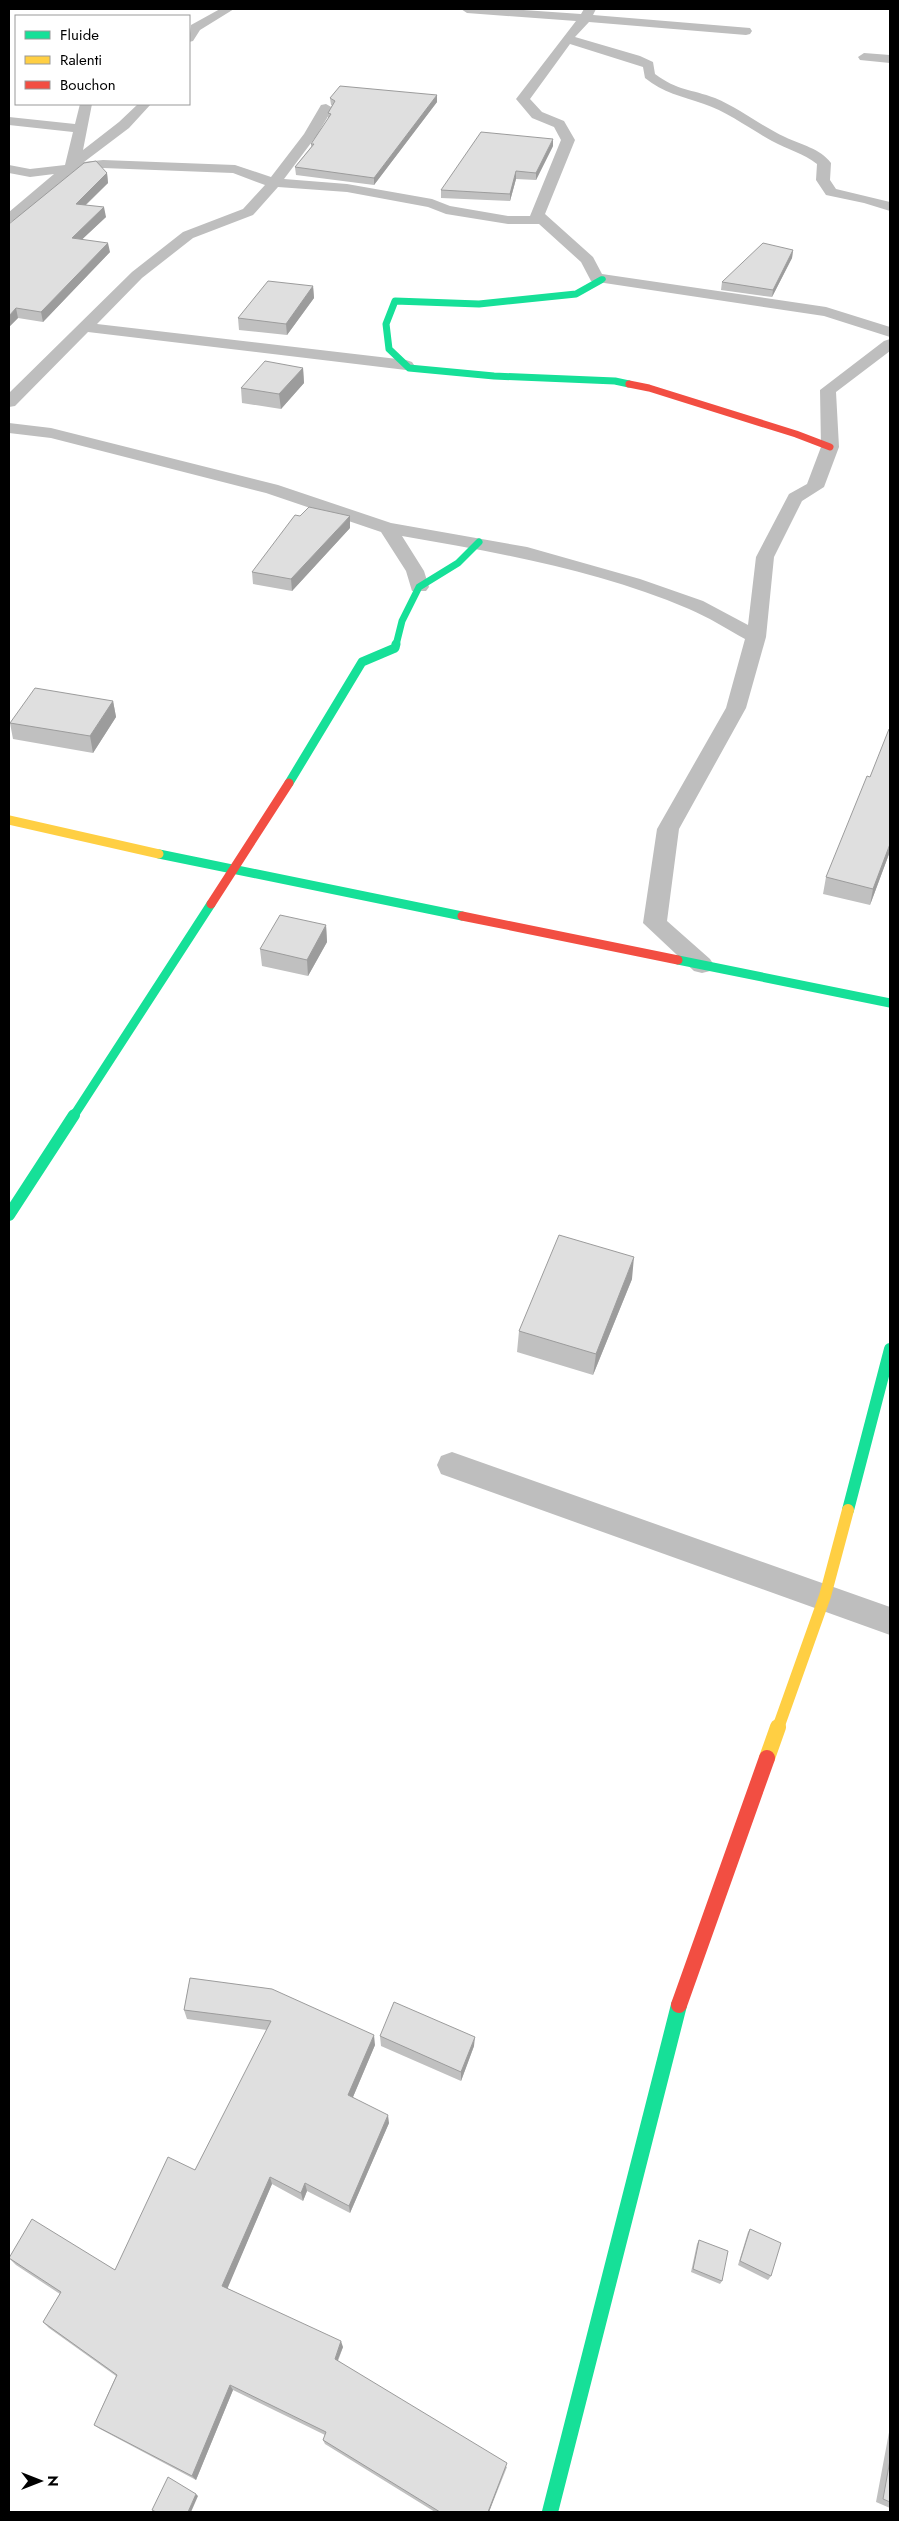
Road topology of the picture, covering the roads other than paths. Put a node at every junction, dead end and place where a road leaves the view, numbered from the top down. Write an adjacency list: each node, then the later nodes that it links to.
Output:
1 (228, 9): 5 (street)
2 (467, 9): 3 (street)
3 (587, 14): 4 (street); 6 (street)
4 (746, 31)
5 (190, 36)
6 (567, 39): 17 (street); 19 (street)
7 (864, 57): 8 (street)
8 (890, 59)
9 (86, 105): 13 (street)
10 (145, 105): 14 (street)
11 (326, 108): 16 (street)
12 (9, 121): 13 (street)
13 (81, 129): 14 (street)
14 (71, 168): 15 (street); 16 (street); 18 (street)
15 (9, 169)
16 (274, 183): 19 (street); 21 (street)
17 (890, 207)
18 (9, 219)
19 (542, 220): 20 (street)
20 (603, 279): 22 (street); 24 (street)
21 (84, 327): 24 (street); 25 (street)
22 (890, 332)
23 (890, 344): 27 (street)
24 (406, 365): 27 (street)
25 (9, 402)
26 (9, 428): 28 (street)
27 (830, 447): 31 (street)
28 (388, 528): 29 (street); 30 (street)
29 (479, 542): 30 (street); 31 (street)
30 (419, 587): 33 (street)
31 (756, 637): 34 (street)
32 (9, 820): 33 (street)
33 (233, 870): 34 (street); 36 (street)
34 (702, 965): 35 (street)
35 (890, 1003)
36 (9, 1215)
37 (890, 1349): 39 (street)
38 (452, 1465): 39 (street)
39 (825, 1596): 40 (street); 41 (street)
40 (890, 1621)
41 (550, 2512)

